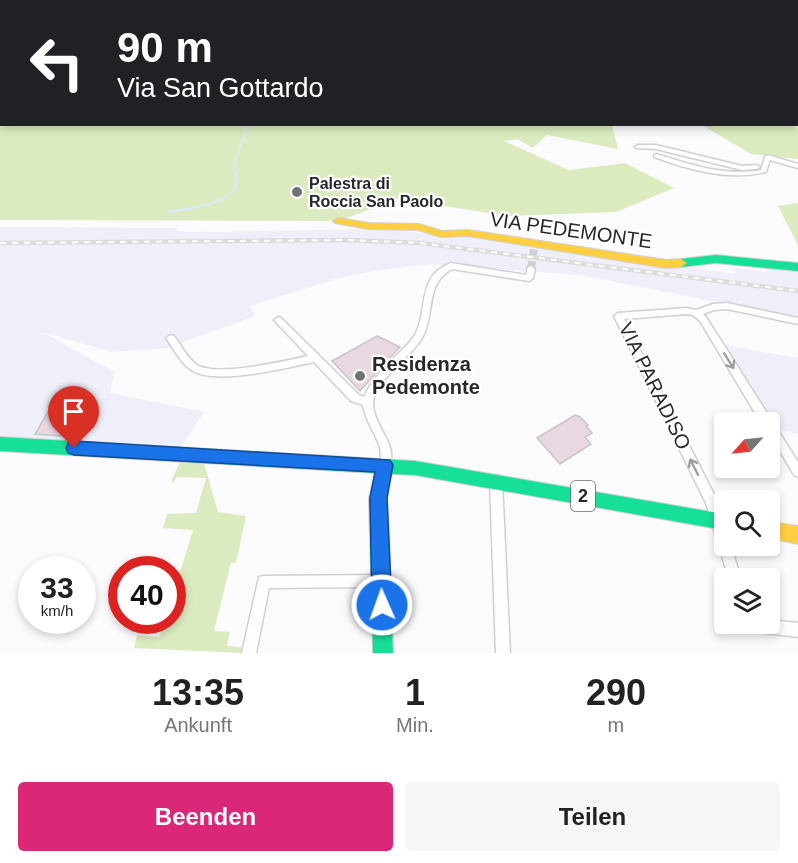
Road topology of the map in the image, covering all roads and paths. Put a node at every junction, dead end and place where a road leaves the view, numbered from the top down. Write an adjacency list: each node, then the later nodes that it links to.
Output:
1 (638, 147): 3 (street)
2 (656, 156): 3 (street)
3 (767, 157): 4 (street)
4 (798, 166)
5 (339, 221): 6 (street, VIA PEDEMONTE)
6 (798, 267)
7 (531, 269): 13 (street)
8 (696, 313): 10 (street, VIA PARADISO); 14 (street, one-way to 14); 20 (street, VIA PARADISO, one-way to 8)
9 (278, 320): 12 (street)
10 (798, 321)
11 (171, 338): 12 (street)
12 (316, 358): 13 (street)
13 (368, 403): 17 (street)
14 (760, 412)
15 (0, 444): 17 (street, 2)
16 (780, 444): 18 (street)
17 (384, 465): 19 (street, 2); 24 (street)
18 (798, 472)
19 (496, 480): 21 (street, 2); 29 (street)
20 (714, 506)
21 (714, 520)
22 (780, 532): 23 (street)
23 (798, 535)
24 (381, 581): 27 (street); 28 (street)
25 (780, 628): 26 (street)
26 (798, 630)
27 (249, 653)
28 (383, 653)
29 (503, 653)

